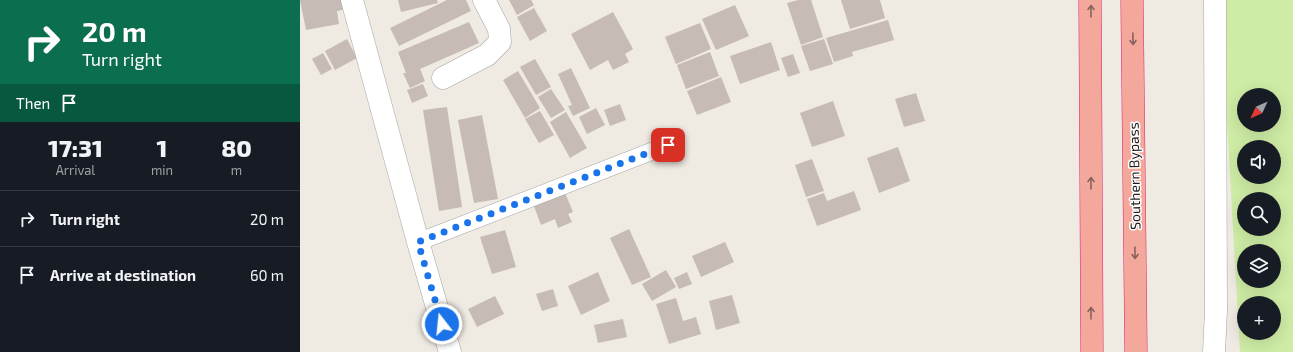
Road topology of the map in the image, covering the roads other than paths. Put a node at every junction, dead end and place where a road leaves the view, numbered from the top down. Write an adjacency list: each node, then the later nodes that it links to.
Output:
1 (352, 0): 8 (street)
2 (484, 0): 6 (street)
3 (1090, 0): 10 (highway, one-way to 3)
4 (1132, 0): 11 (highway, Southern Bypass, one-way to 11)
5 (1215, 0): 12 (street)
6 (443, 78)
7 (668, 145): 8 (lane)
8 (418, 242): 9 (street)
9 (450, 352)
10 (1092, 352)
11 (1136, 352)
12 (1214, 352)

